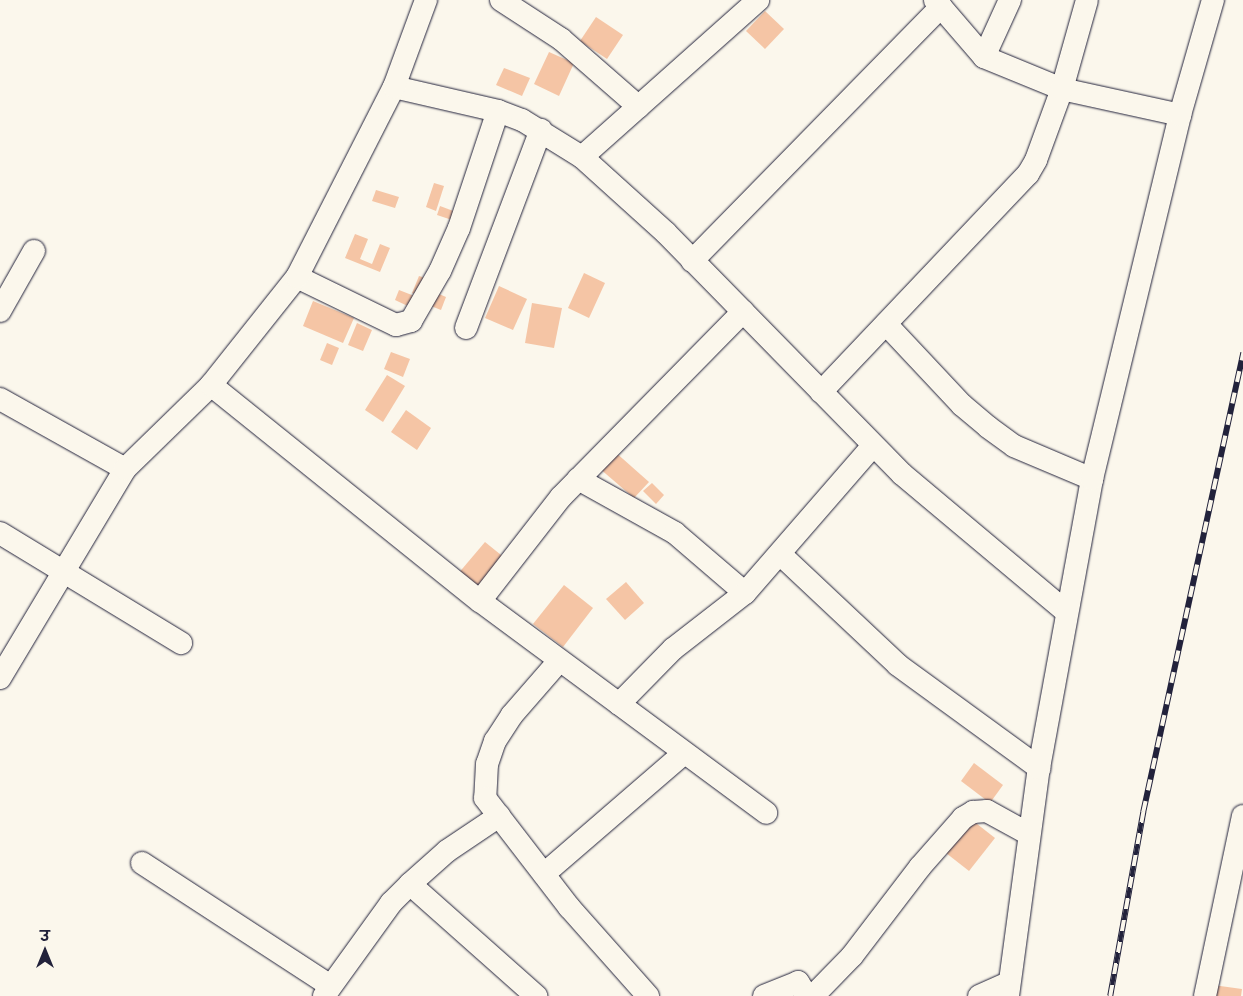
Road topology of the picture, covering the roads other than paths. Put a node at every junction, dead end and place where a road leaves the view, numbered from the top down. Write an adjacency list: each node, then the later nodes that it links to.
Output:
1 (426, 0): 9 (street)
2 (501, 0): 11 (street)
3 (758, 0): 11 (street)
4 (1010, 0): 8 (street)
5 (1087, 0): 10 (street)
6 (1213, 0): 13 (street)
7 (938, 3): 8 (street); 17 (street)
8 (984, 57): 10 (street)
9 (394, 88): 12 (street); 18 (street)
10 (1062, 88): 13 (street); 21 (street)
11 (640, 106): 15 (street)
12 (498, 111): 14 (street); 18 (street)
13 (1180, 115): 28 (street)
14 (541, 130): 15 (street); 22 (street)
15 (582, 157): 17 (street)
16 (34, 251): 19 (street)
17 (692, 261): 20 (street)
18 (297, 277): 23 (street)
19 (0, 311)
20 (743, 312): 24 (street); 29 (street)
21 (886, 324): 24 (street); 28 (street)
22 (466, 328)
23 (211, 385): 27 (street); 34 (street)
24 (821, 392): 26 (street)
25 (0, 399): 27 (street)
26 (873, 446): 31 (street); 35 (street)
27 (125, 469): 32 (street)
28 (1092, 479): 35 (street)
29 (578, 480): 33 (street); 34 (street)
30 (0, 533): 32 (street)
31 (780, 554): 33 (street); 41 (street)
32 (65, 571): 36 (street); 38 (street)
33 (745, 593): 39 (street)
34 (480, 601): 37 (street)
35 (1065, 611): 41 (street)
36 (181, 643)
37 (559, 661): 39 (street); 43 (street)
38 (0, 678)
39 (619, 704): 40 (street)
40 (684, 753): 42 (street); 47 (street)
41 (1039, 768): 45 (street)
42 (766, 813)
43 (499, 816): 47 (street); 48 (street)
44 (1243, 816): 57 (street)
45 (1029, 834): 49 (street); 55 (street)
46 (142, 864): 50 (street)
47 (544, 874): 52 (street)
48 (410, 884): 50 (street); 51 (street)
49 (1008, 989): 56 (street)
50 (328, 991)
51 (536, 996)
52 (648, 996)
53 (764, 996): 54 (street)
54 (807, 996)
55 (813, 996)
56 (978, 996)
57 (1205, 996)

